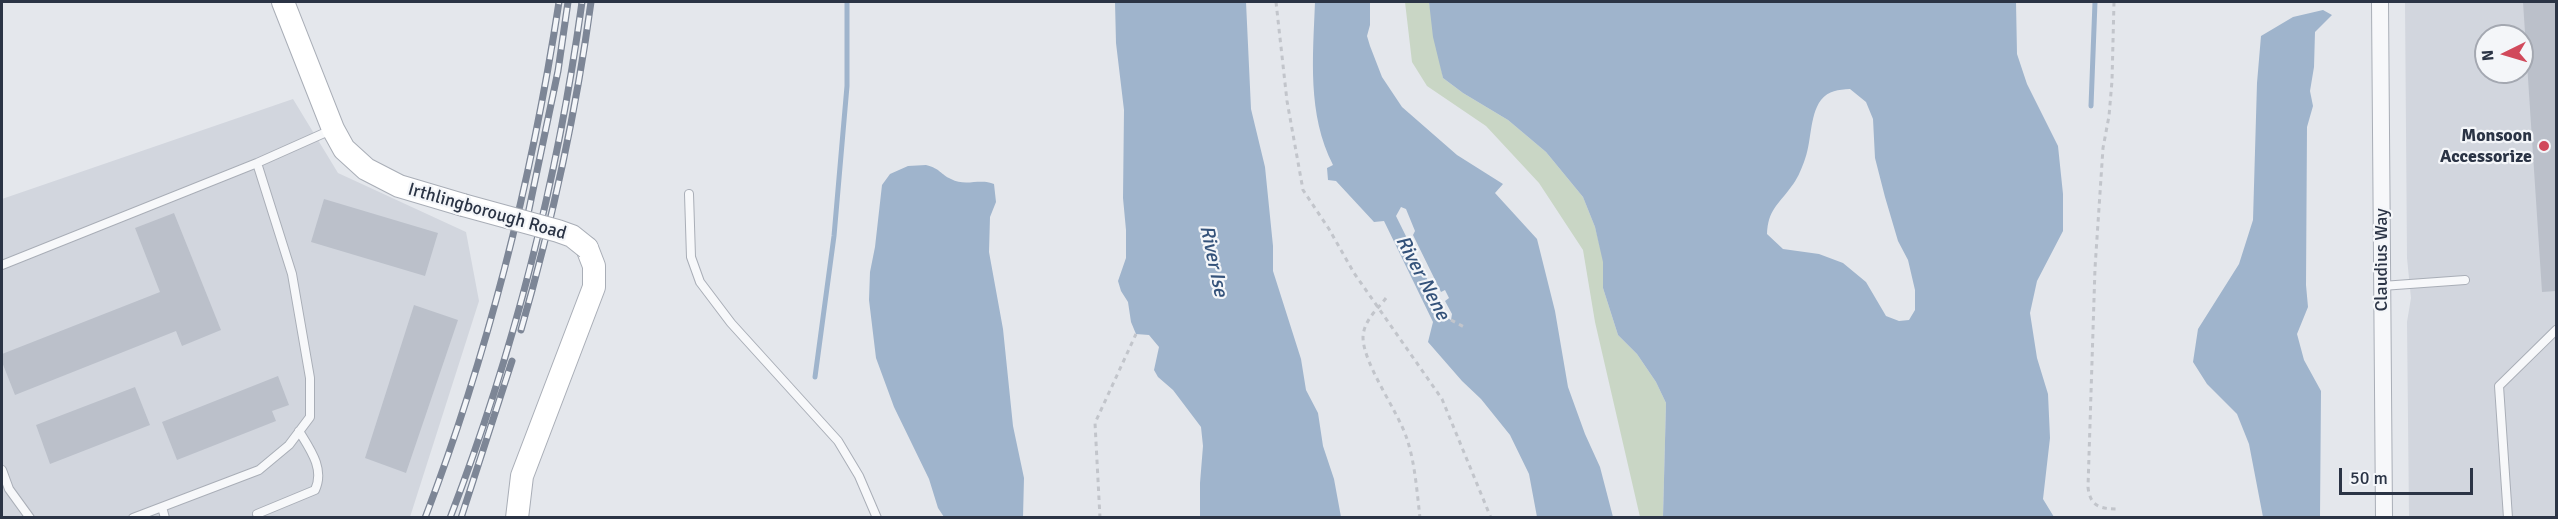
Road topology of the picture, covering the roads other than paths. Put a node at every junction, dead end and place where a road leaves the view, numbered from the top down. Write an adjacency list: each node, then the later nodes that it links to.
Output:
1 (283, 2): 3 (main road, Irthlingborough Road)
2 (2380, 2): 8 (street, Claudius Way)
3 (333, 129): 4 (lane); 18 (main road, Irthlingborough Road, bridge)
4 (257, 163): 6 (lane); 10 (lane)
5 (689, 194): 19 (lane)
6 (2, 265)
7 (2465, 280): 8 (lane)
8 (2382, 286): 20 (street, Claudius Way)
9 (2556, 330): 21 (lane)
10 (299, 431): 13 (lane); 14 (lane)
11 (2, 470): 12 (lane)
12 (5, 490): 15 (lane)
13 (162, 507): 16 (lane); 17 (lane)
14 (257, 514)
15 (30, 518)
16 (133, 518)
17 (165, 518)
18 (517, 518)
19 (877, 518)
20 (2384, 518)
21 (2508, 518)

